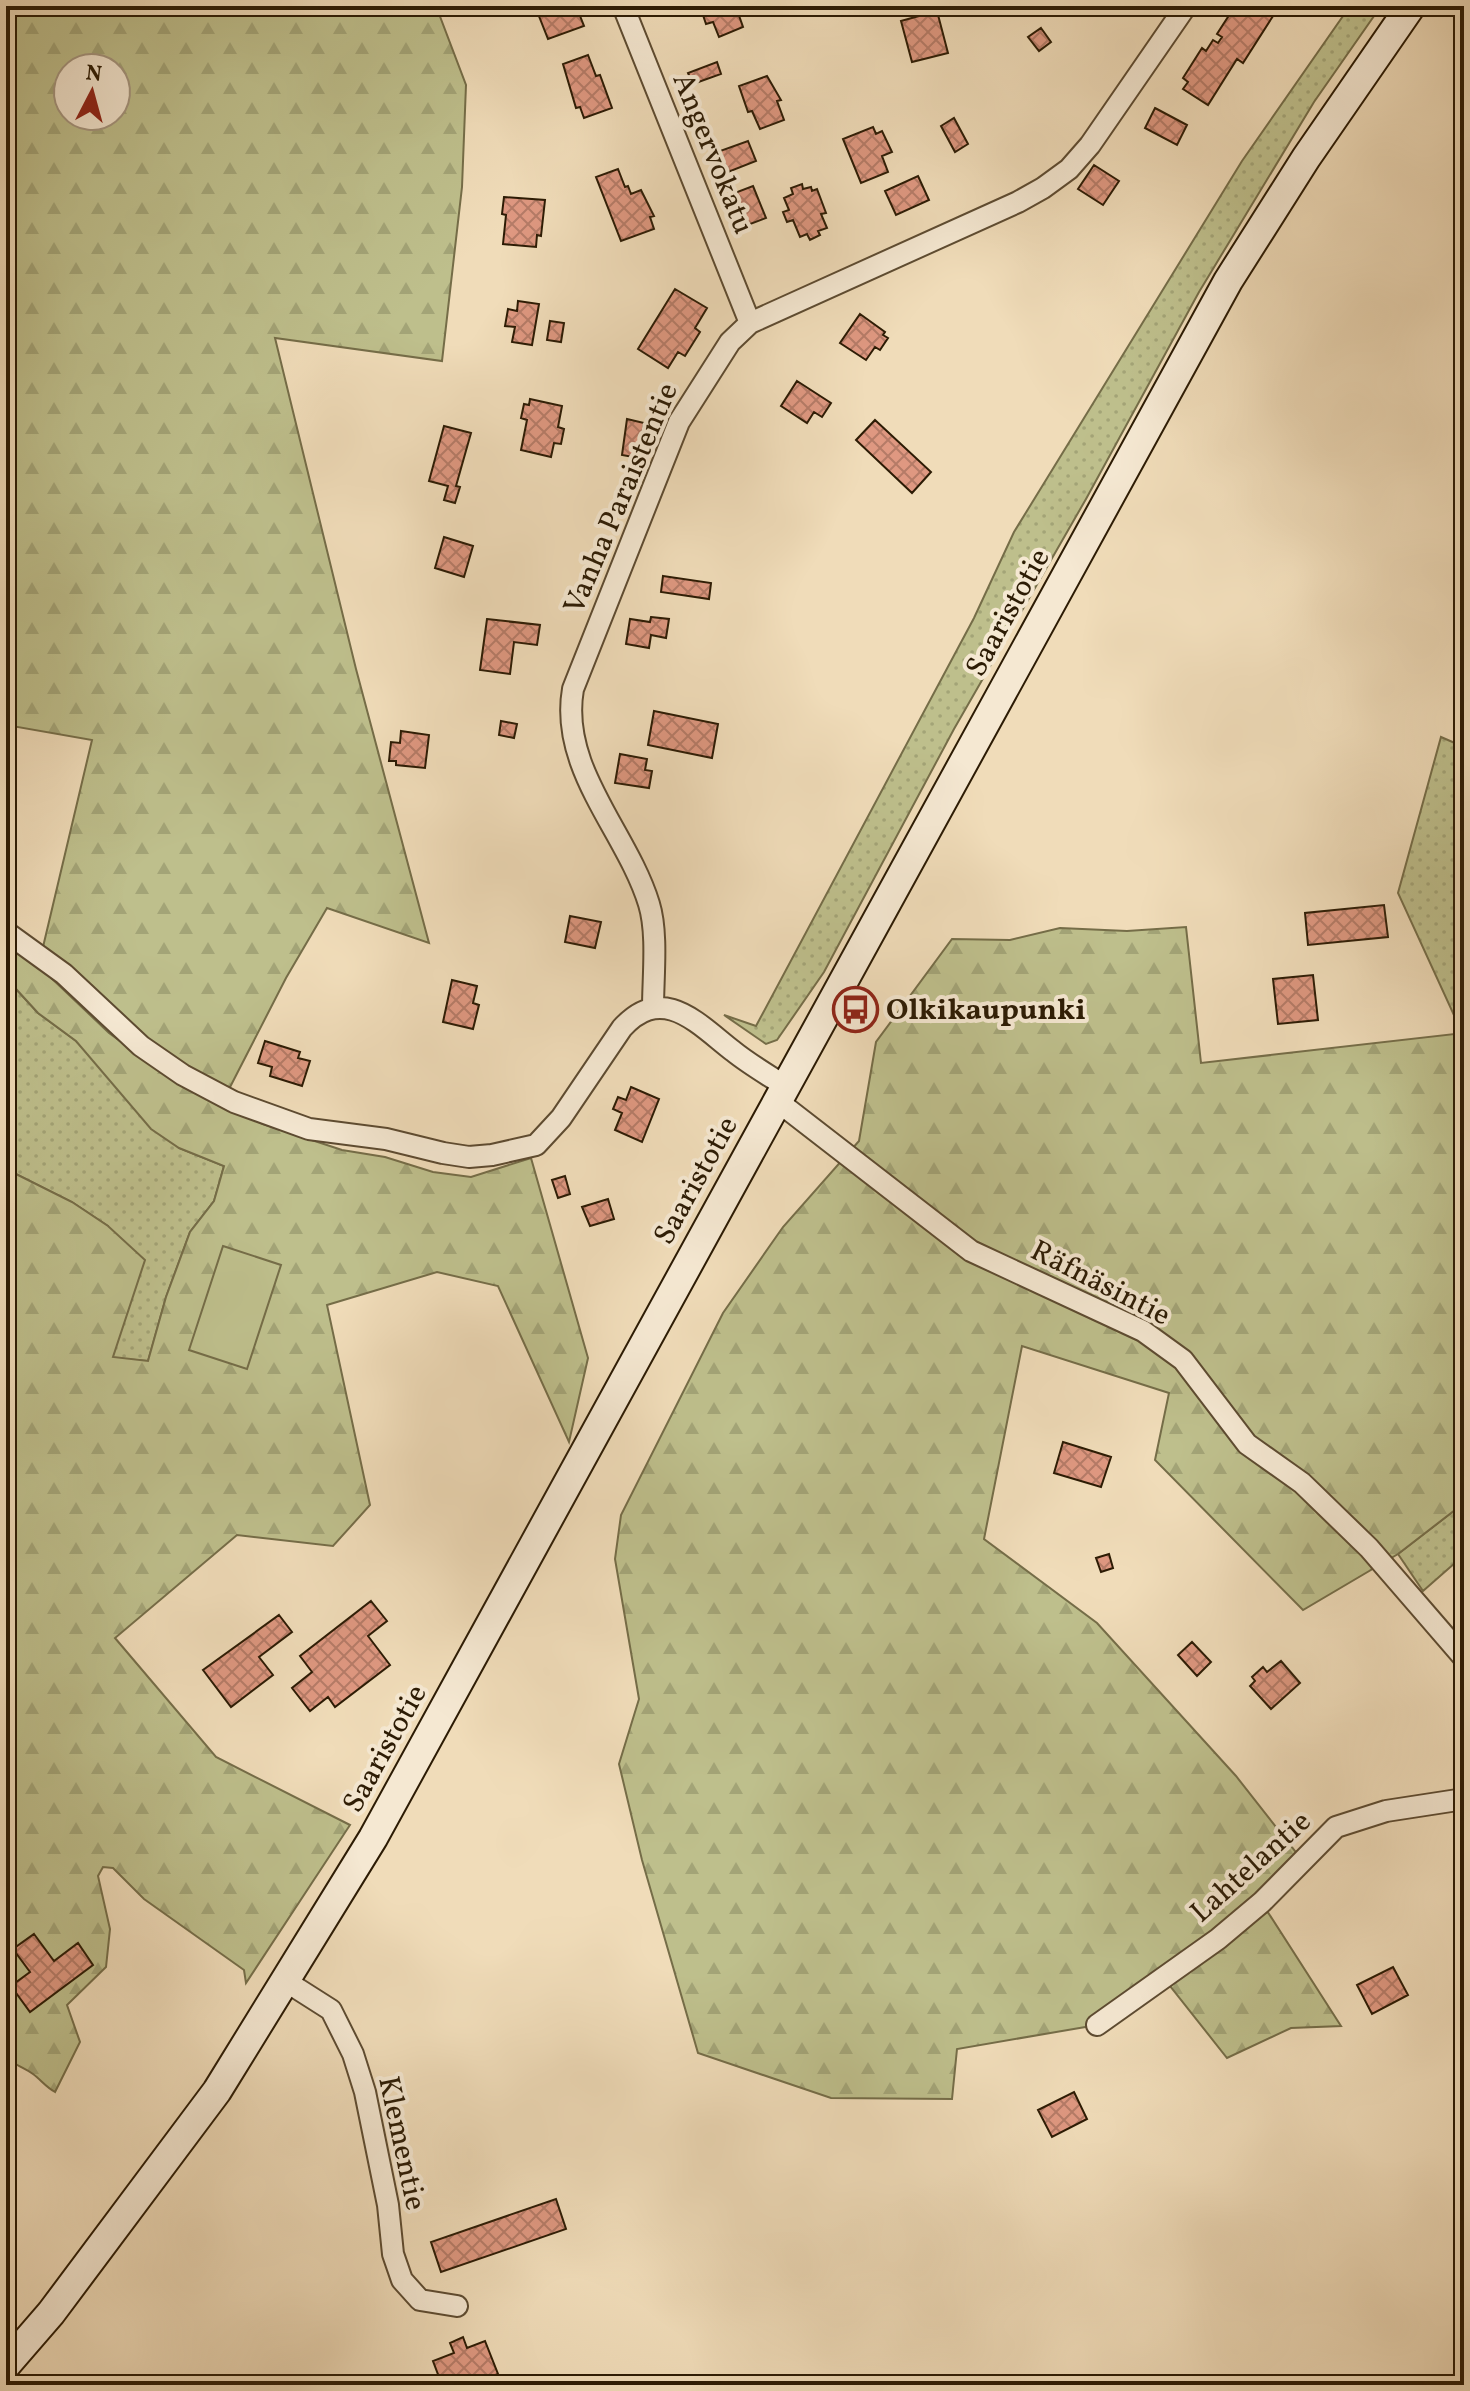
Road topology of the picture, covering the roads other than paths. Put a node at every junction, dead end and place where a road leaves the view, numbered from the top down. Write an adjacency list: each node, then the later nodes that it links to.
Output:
1 (623, 6): 4 (street, Angervokatu)
2 (1186, 6): 4 (street, Vanha Paraistentie)
3 (1411, 6): 7 (main road, Saaristotie)
4 (750, 323): 6 (street, Vanha Paraistentie)
5 (6, 932): 6 (street)
6 (653, 1008): 7 (street, Räfnäsintie)
7 (781, 1093): 8 (street, Räfnäsintie); 10 (main road, Saaristotie)
8 (1464, 1658)
9 (1464, 1799): 11 (street, Lahtelantie)
10 (287, 1982): 12 (street, Klementie); 13 (main road, Saaristotie)
11 (1097, 2025)
12 (457, 2306)
13 (6, 2365)

